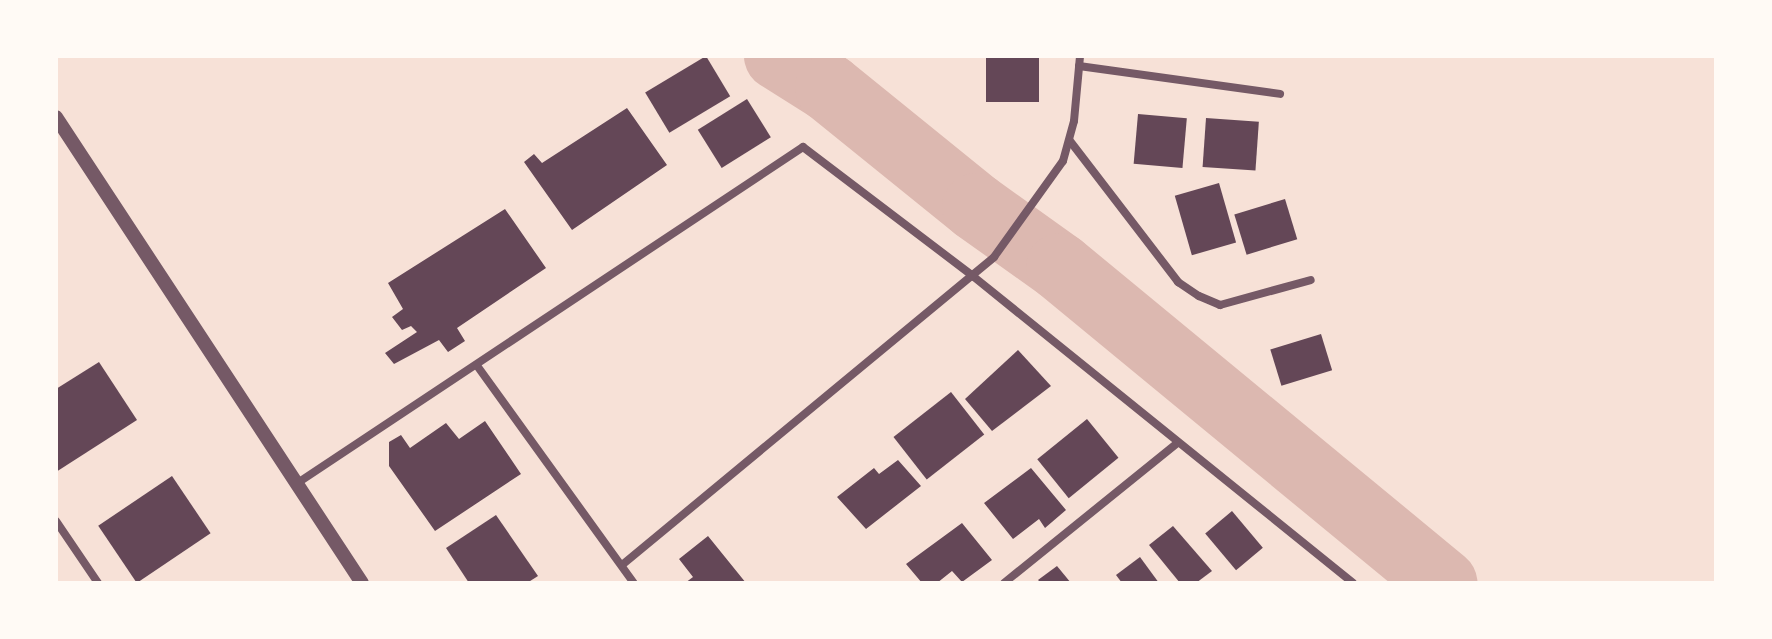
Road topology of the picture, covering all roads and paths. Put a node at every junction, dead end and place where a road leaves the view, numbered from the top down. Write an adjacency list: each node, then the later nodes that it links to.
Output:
1 (1080, 61): 2 (street); 4 (street)
2 (1280, 94)
3 (56, 117): 9 (street)
4 (1070, 141): 5 (street); 6 (street)
5 (974, 277): 7 (street); 8 (street); 11 (street)
6 (1311, 280)
7 (478, 367): 9 (street); 11 (street)
8 (1176, 444): 15 (street); 16 (street)
9 (296, 484): 13 (street)
10 (56, 521): 12 (street)
11 (622, 565): 14 (street)
12 (98, 583)
13 (362, 583)
14 (634, 583)
15 (1004, 583)
16 (1353, 583)

